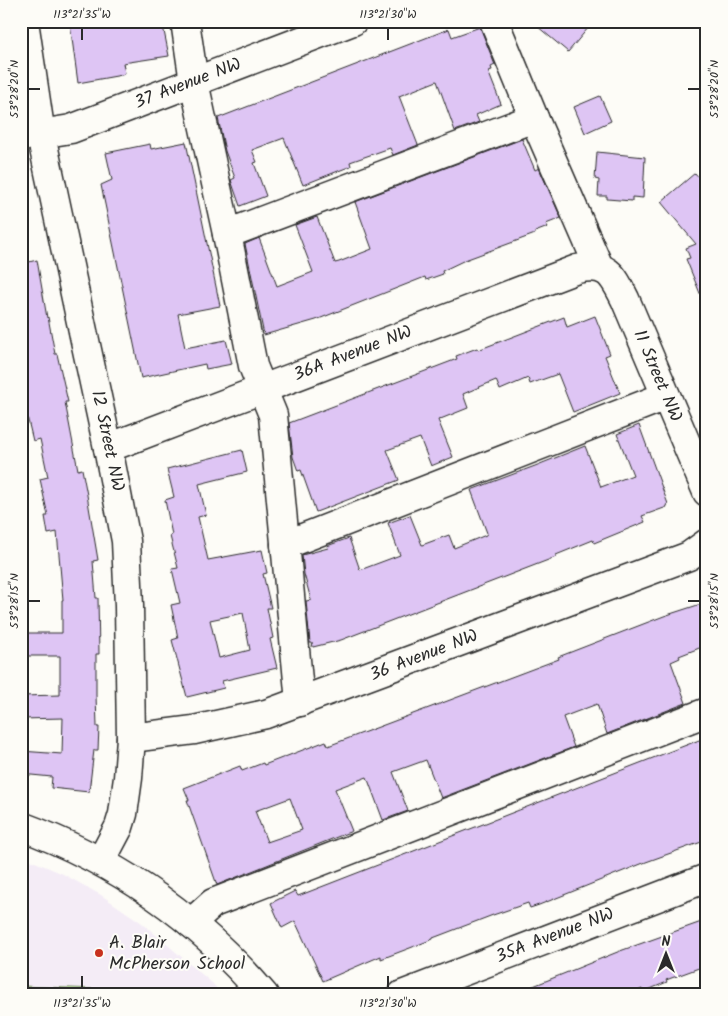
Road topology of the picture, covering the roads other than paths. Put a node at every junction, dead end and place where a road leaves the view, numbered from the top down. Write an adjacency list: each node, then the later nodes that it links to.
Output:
1 (24, 21): 7 (street, 12 Street NW)
2 (186, 21): 5 (street)
3 (353, 21): 5 (street, 37 Avenue NW)
4 (494, 21): 6 (street)
5 (194, 82): 7 (street, 37 Avenue NW); 8 (street)
6 (534, 118): 8 (street); 9 (street)
7 (31, 136): 12 (street, 12 Street NW)
8 (227, 234): 10 (street)
9 (599, 267): 10 (street, 36A Avenue NW); 11 (street, 11 Street NW)
10 (262, 388): 12 (street, 36A Avenue NW); 15 (street)
11 (666, 396): 13 (street, 11 Street NW); 15 (street)
12 (108, 448): 18 (street, 12 Street NW)
13 (707, 492)
14 (707, 544): 16 (street, 36 Avenue NW)
15 (285, 545): 16 (street)
16 (300, 702): 18 (street, 36 Avenue NW)
17 (707, 712): 22 (street)
18 (131, 738): 20 (street, 12 Street NW)
19 (21, 826): 20 (street)
20 (101, 861): 22 (street)
21 (707, 878): 24 (street, 35A Avenue NW)
22 (191, 923): 23 (street)
23 (264, 995)
24 (402, 995)

